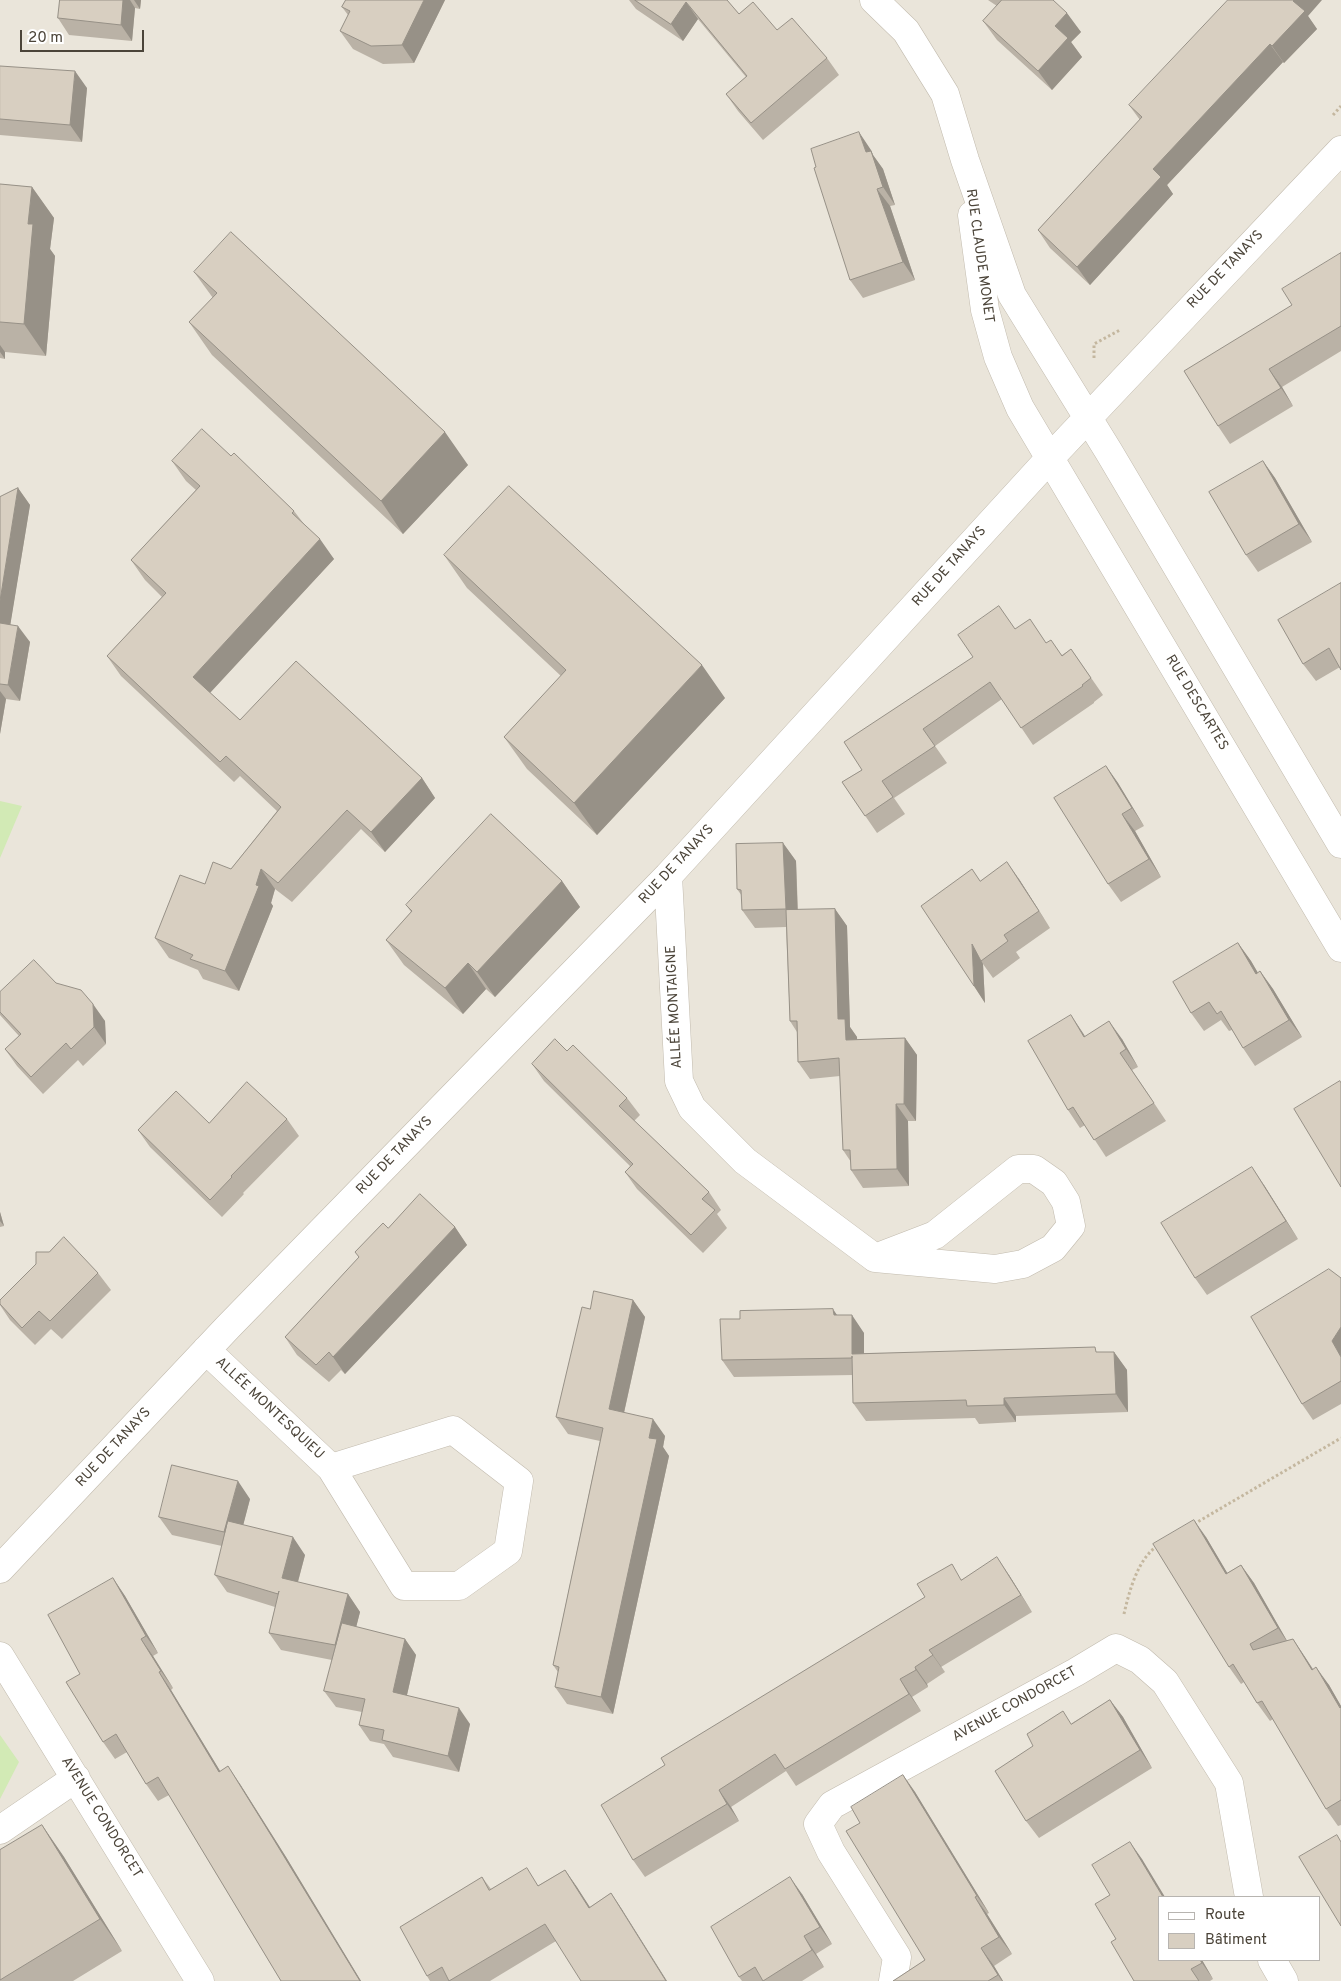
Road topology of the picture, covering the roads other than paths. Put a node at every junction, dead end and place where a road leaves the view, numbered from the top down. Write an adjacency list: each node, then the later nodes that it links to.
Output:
1 (874, 0): 3 (street, RUE CLAUDE MONET)
2 (1341, 150): 4 (street, RUE DE TANAYS)
3 (965, 160): 4 (street, RUE CLAUDE MONET); 5 (street, RUE CLAUDE MONET)
4 (1089, 419): 5 (street, RUE DE TANAYS); 6 (street)
5 (1050, 458): 7 (street, RUE DE TANAYS); 8 (street, RUE DESCARTES)
6 (1341, 844)
7 (668, 876): 9 (street, ALLÉE MONTAIGNE); 10 (street, RUE DE TANAYS)
8 (1341, 948)
9 (875, 1258): 9 (street)
10 (206, 1350): 11 (street, ALLÉE MONTESQUIEU); 12 (street, RUE DE TANAYS)
11 (331, 1468): 11 (street, ALLÉE MONTESQUIEU)
12 (0, 1569)
13 (0, 1656): 14 (street, AVENUE CONDORCET)
14 (76, 1778): 15 (street); 18 (street, AVENUE CONDORCET)
15 (0, 1830)
16 (1249, 1896): 19 (street, AVENUE CONDORCET)
17 (1273, 1961): 20 (street)
18 (200, 1981)
19 (893, 1981)
20 (1284, 1981)

